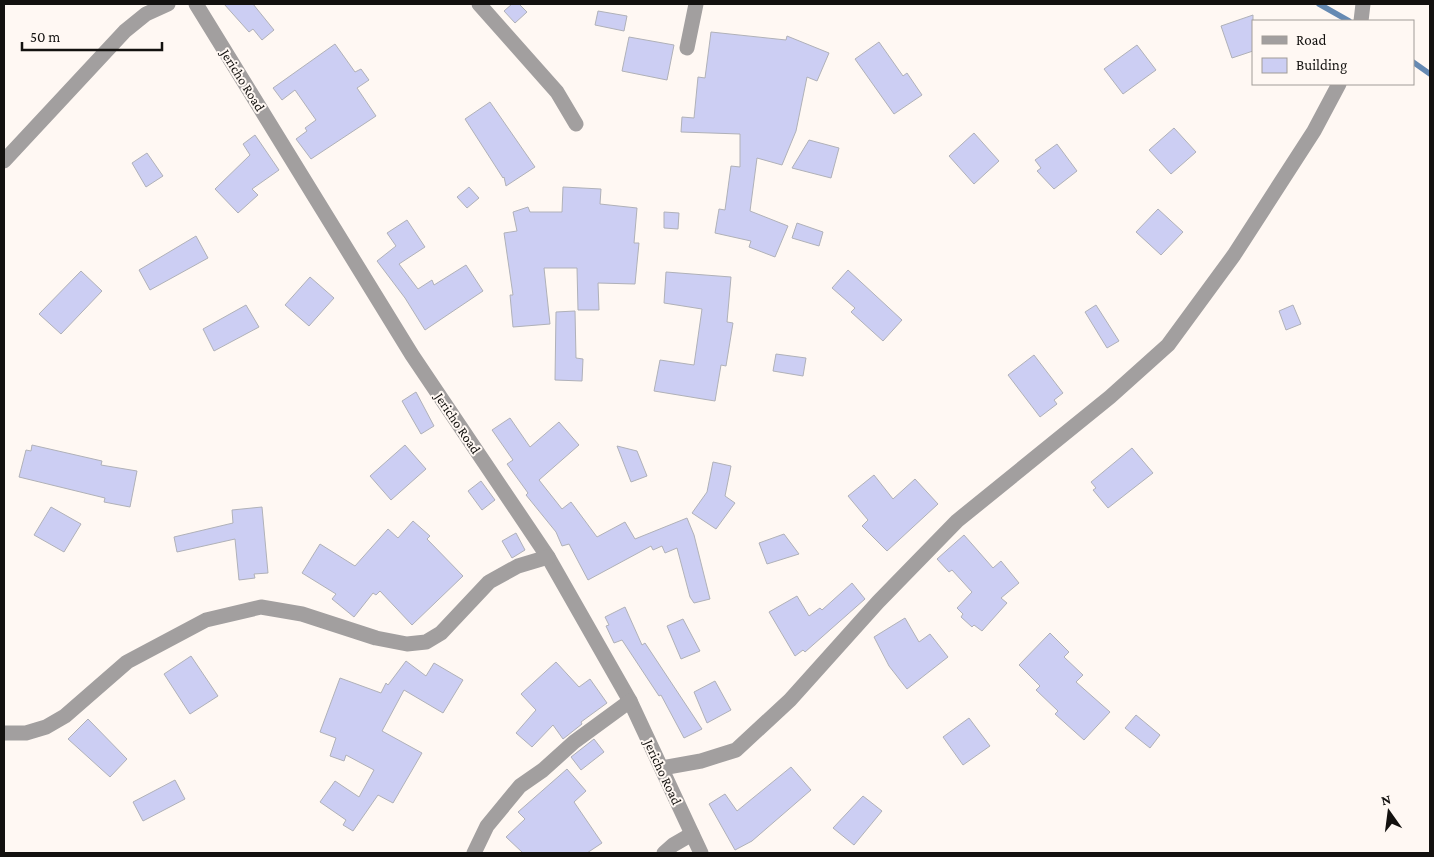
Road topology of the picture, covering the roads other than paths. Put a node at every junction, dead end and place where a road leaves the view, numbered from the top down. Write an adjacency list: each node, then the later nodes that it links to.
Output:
1 (168, 4): 10 (street)
2 (196, 4): 11 (street, Jericho Road)
3 (479, 4): 9 (street)
4 (696, 4): 7 (street)
5 (1363, 4): 6 (street)
6 (1361, 20)
7 (687, 48)
8 (1338, 85): 14 (street)
9 (576, 124)
10 (4, 161)
11 (548, 557): 12 (street, Jericho Road); 13 (street)
12 (630, 701): 14 (street, Jericho Road); 16 (street)
13 (4, 733)
14 (662, 768): 15 (street, Jericho Road)
15 (692, 834): 17 (street); 18 (street, Jericho Road)
16 (474, 853)
17 (664, 853)
18 (701, 853)

